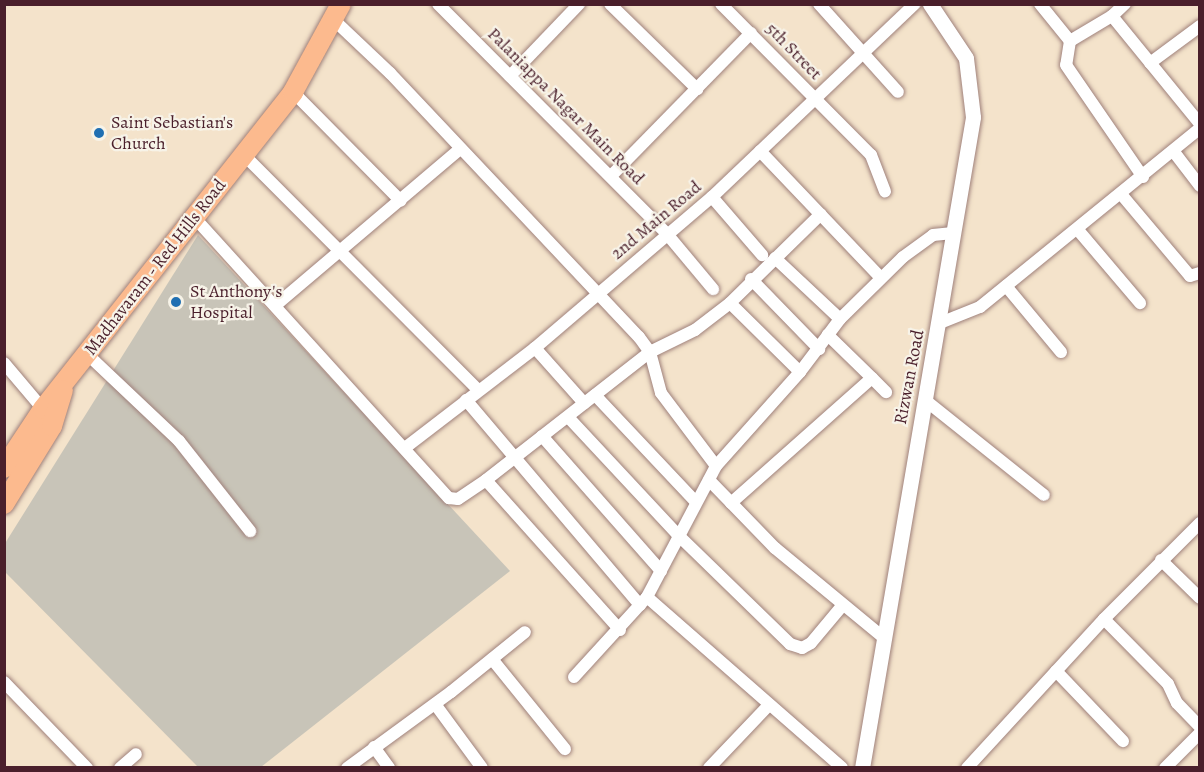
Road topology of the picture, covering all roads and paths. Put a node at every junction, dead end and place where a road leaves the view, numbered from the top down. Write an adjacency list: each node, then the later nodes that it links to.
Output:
1 (579, 4): 17 (street)
2 (610, 4): 18 (street)
3 (721, 4): 13 (street, 5th Street)
4 (819, 4): 15 (street)
5 (915, 4): 15 (street, 2nd Main Road)
6 (930, 4): 37 (street, Rizwan Road)
7 (1040, 4): 14 (street)
8 (1125, 4): 11 (street)
9 (439, 5): 17 (street, Palaniappa Nagar Main Road)
10 (338, 13): 19 (main road, Madhavaram - Red Hills Road); 23 (street)
11 (1113, 16): 14 (street); 16 (street)
12 (1200, 26): 16 (street)
13 (751, 33): 18 (street); 21 (street, 5th Street)
14 (1070, 42): 28 (street)
15 (866, 55): 20 (street); 21 (street, 2nd Main Road)
16 (1150, 63): 22 (street)
17 (510, 76): 27 (street, Palaniappa Nagar Main Road)
18 (697, 89): 27 (street)
19 (293, 92): 26 (main road, Madhavaram - Red Hills Road); 33 (street)
20 (898, 92)
21 (815, 99): 24 (street, 2nd Main Road); 30 (street, 5th Street)
22 (1200, 126): 25 (street)
23 (460, 149): 33 (street); 46 (street)
24 (760, 151): 32 (street, 2nd Main Road); 34 (street)
25 (1174, 152): 28 (street); 29 (street)
26 (243, 154): 35 (main road, Madhavaram - Red Hills Road); 39 (street)
27 (611, 176): 38 (street, Palaniappa Nagar Main Road)
28 (1143, 177): 31 (street)
29 (1200, 186)
30 (885, 191)
31 (1121, 194): 36 (street); 41 (street)
32 (712, 197): 38 (street, 2nd Main Road); 40 (street)
33 (401, 201): 39 (street)
34 (821, 214): 40 (street); 42 (street)
35 (193, 216): 49 (street); 57 (main road, Madhavaram - Red Hills Road)
36 (1078, 230): 44 (street); 48 (street)
37 (953, 233): 42 (street); 51 (street, Rizwan Road)
38 (668, 234): 45 (street, Palaniappa Nagar Main Road); 46 (street, 2nd Main Road)
39 (340, 253): 49 (street); 62 (street)
40 (769, 257): 43 (street); 50 (street)
41 (1200, 273)
42 (881, 278): 50 (street)
43 (751, 279): 47 (street); 54 (street)
44 (1006, 286): 51 (street); 56 (street)
45 (713, 289)
46 (597, 295): 53 (street, 2nd Main Road); 55 (street)
47 (730, 303): 55 (street); 59 (street)
48 (1140, 303)
49 (276, 305): 71 (street)
50 (840, 319): 52 (street)
51 (940, 323): 66 (street, Rizwan Road)
52 (828, 335): 54 (street); 60 (street)
53 (535, 348): 62 (street, 2nd Main Road); 67 (street)
54 (819, 349): 59 (street)
55 (650, 352): 64 (street); 73 (street)
56 (1061, 352)
57 (87, 354): 61 (main road, Madhavaram - Red Hills Road); 82 (street)
58 (4, 363): 68 (street)
59 (800, 372): 73 (street)
60 (872, 378): 63 (street); 79 (street)
61 (67, 380): 68 (main road, Madhavaram - Red Hills Road); 80 (main road, Madhavaram - Red Hills Road)
62 (478, 390): 65 (street, 2nd Main Road)
63 (886, 392)
64 (595, 395): 67 (street); 78 (street)
65 (466, 400): 71 (street, 2nd Main Road); 72 (street)
66 (925, 400): 77 (street); 92 (street, Rizwan Road)
67 (584, 403): 69 (street)
68 (43, 409): 74 (main road, Madhavaram - Red Hills Road)
69 (568, 417): 70 (street); 83 (street)
70 (542, 436): 72 (street); 85 (street)
71 (406, 447): 75 (street)
72 (515, 457): 75 (street); 87 (street)
73 (716, 466): 76 (street)
74 (4, 468)
75 (486, 480): 90 (street)
76 (709, 480): 78 (street); 79 (street)
77 (1044, 495)
78 (695, 501): 83 (street)
79 (731, 503): 88 (street)
80 (4, 504)
81 (1200, 523): 84 (street)
82 (250, 531)
83 (677, 534): 85 (street); 88 (street)
84 (1161, 560): 86 (street); 89 (street)
85 (661, 571): 87 (street)
86 (1200, 598)
87 (644, 601): 90 (street); 98 (street)
88 (842, 606): 92 (street)
89 (1104, 619): 94 (street); 99 (street)
90 (620, 630): 95 (street)
91 (525, 632): 93 (street)
92 (883, 637): 112 (street, Rizwan Road)
93 (492, 659): 97 (street); 103 (street)
94 (1056, 671): 101 (street); 113 (street)
95 (574, 677)
96 (4, 682): 105 (street)
97 (435, 704): 102 (street); 109 (street)
98 (768, 706): 110 (street); 111 (street)
99 (1200, 727)
100 (1200, 733): 114 (street)
101 (1123, 741)
102 (374, 747): 107 (street); 108 (street)
103 (565, 749)
104 (136, 754): 106 (street)
105 (87, 768)
106 (120, 768)
107 (346, 768)
108 (389, 768)
109 (482, 768)
110 (710, 768)
111 (842, 768)
112 (862, 768)
113 (966, 768)
114 (1164, 768)

